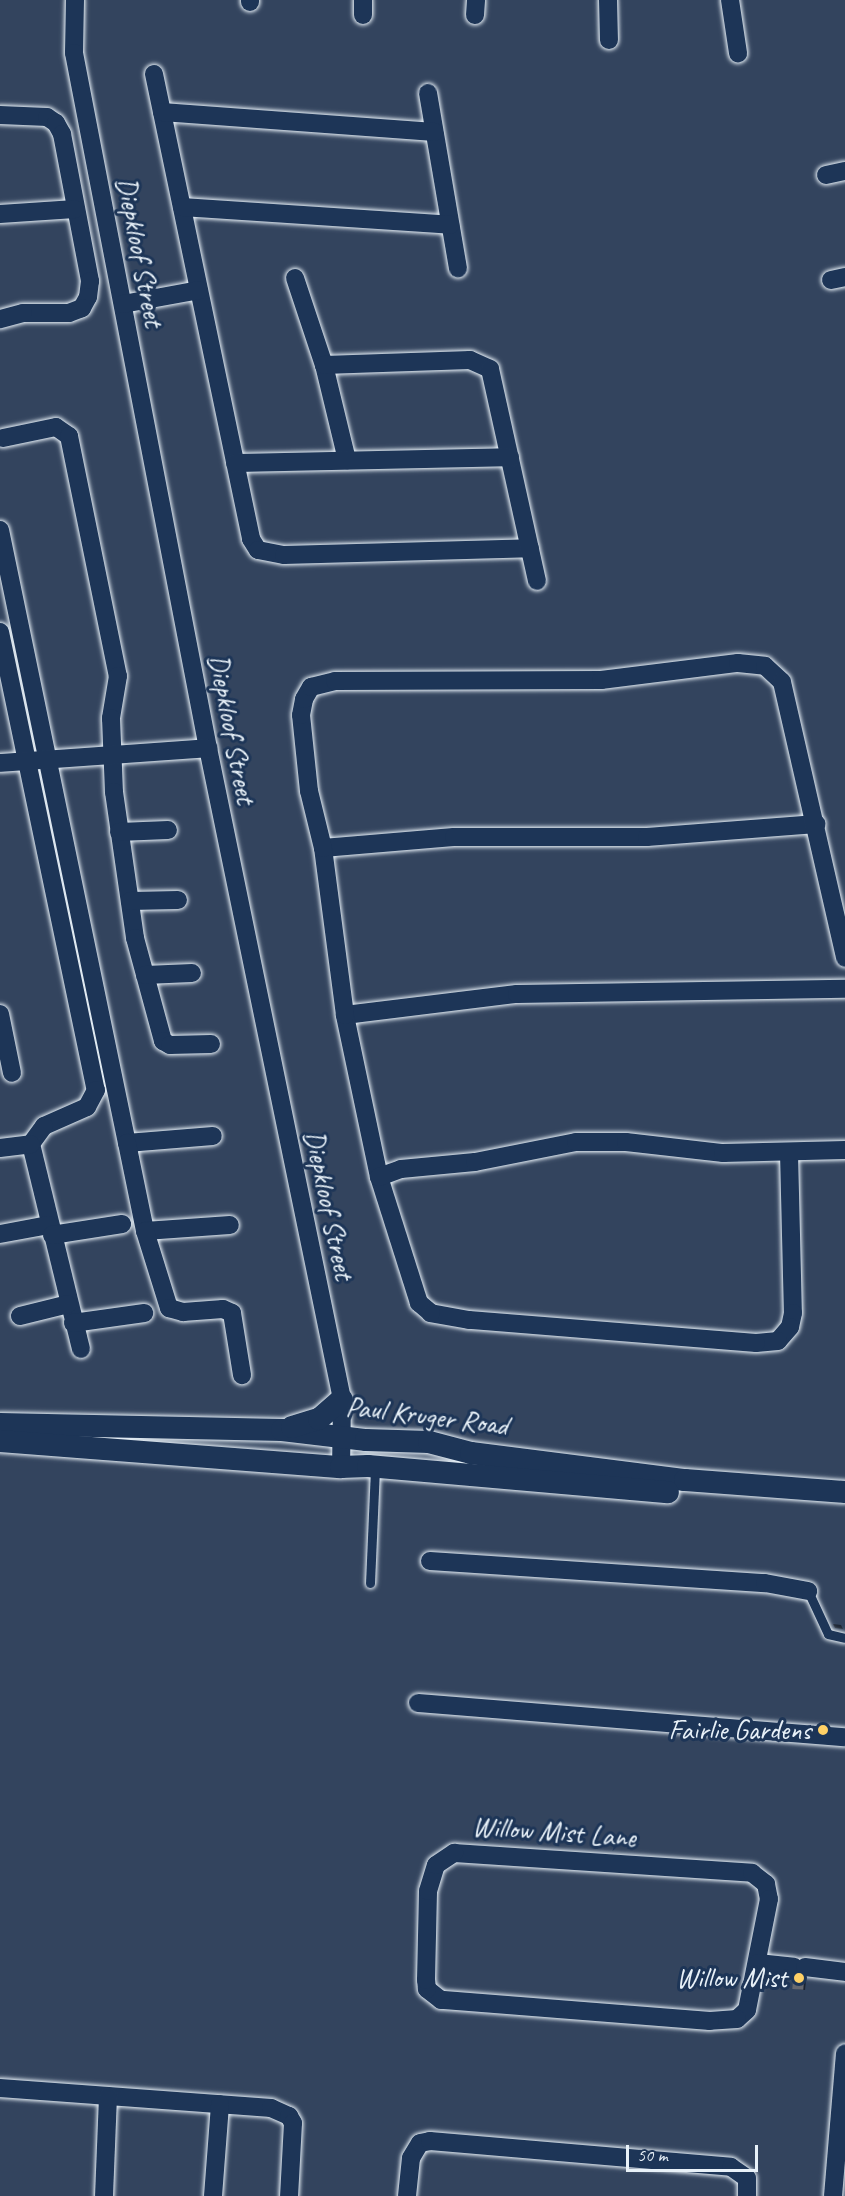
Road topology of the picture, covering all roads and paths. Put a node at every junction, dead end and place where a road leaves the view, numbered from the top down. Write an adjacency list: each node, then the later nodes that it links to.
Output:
1 (75, 0): 20 (street, Diepkloof Street)
2 (608, 0): 4 (street)
3 (730, 0): 5 (street)
4 (609, 40)
5 (738, 53)
6 (154, 74): 8 (street)
7 (428, 93): 10 (street)
8 (162, 112): 10 (street); 13 (street)
9 (0, 115): 14 (street)
10 (434, 132): 16 (street)
11 (845, 171): 12 (street)
12 (826, 175)
13 (182, 207): 16 (street); 19 (street)
14 (75, 208): 15 (street); 21 (street)
15 (0, 214)
16 (450, 225): 17 (street)
17 (458, 268)
18 (295, 278): 22 (street)
19 (199, 290): 20 (street); 26 (street)
20 (123, 304): 31 (street, Diepkloof Street)
21 (0, 319)
22 (324, 365): 24 (street); 25 (street)
23 (3, 438): 32 (street)
24 (510, 456): 25 (street); 28 (street)
25 (347, 460): 26 (street)
26 (235, 463): 28 (street)
27 (0, 530): 33 (street)
28 (530, 548): 29 (street)
29 (537, 581)
30 (0, 632): 34 (street)
31 (208, 748): 32 (street); 68 (street, Diepkloof Street)
32 (112, 757): 33 (street); 38 (street)
33 (47, 759): 34 (street); 51 (street)
34 (25, 762): 35 (street); 52 (street)
35 (0, 763)
36 (817, 824): 39 (street); 39 (street); 42 (street)
37 (168, 830): 38 (street)
38 (119, 832): 41 (street)
39 (323, 848): 47 (street)
40 (178, 900): 41 (street)
41 (130, 901): 44 (street)
42 (845, 958)
43 (192, 973): 44 (street)
44 (146, 975): 48 (street)
45 (845, 988): 47 (street)
46 (0, 1014): 49 (street)
47 (345, 1015): 56 (street)
48 (212, 1044)
49 (12, 1073)
50 (213, 1136): 51 (street)
51 (127, 1143): 60 (street)
52 (31, 1144): 53 (street); 59 (street)
53 (0, 1148)
54 (845, 1150): 55 (street)
55 (789, 1153): 56 (street); 56 (street)
56 (379, 1177)
57 (122, 1224): 59 (street)
58 (230, 1225): 60 (street)
59 (51, 1230): 61 (street); 62 (street)
60 (145, 1231): 67 (street)
61 (0, 1234)
62 (68, 1304): 64 (street); 65 (street)
63 (144, 1313): 65 (street)
64 (20, 1316)
65 (74, 1323): 66 (street)
66 (81, 1348)
67 (242, 1375)
68 (342, 1399): 70 (street); 71 (street, Diepkloof Street)
69 (0, 1424): 70 (street, Paul Kruger Road)
70 (282, 1430): 71 (street, Paul Kruger Road)
71 (343, 1436): 73 (street, Diepkloof Street); 75 (street, Paul Kruger Road)
72 (0, 1441): 73 (street, Paul Kruger Road)
73 (341, 1467): 74 (street, Paul Kruger Road)
74 (375, 1467): 76 (street, Paul Kruger Road); 78 (lane)
75 (845, 1492)
76 (845, 1506)
77 (430, 1562): 79 (street)
78 (370, 1583)
79 (808, 1592): 80 (lane)
80 (845, 1638)
81 (418, 1702): 82 (street)
82 (845, 1737)
83 (758, 1963): 83 (street, Willow Mist Lane); 84 (street)
84 (845, 1972)
85 (845, 2054): 94 (street)
86 (0, 2088): 87 (street)
87 (108, 2096): 88 (street); 89 (street)
88 (220, 2104): 90 (street); 91 (street)
89 (104, 2196)
90 (213, 2196)
91 (288, 2196)
92 (407, 2196): 93 (street)
93 (747, 2196)
94 (833, 2196)

